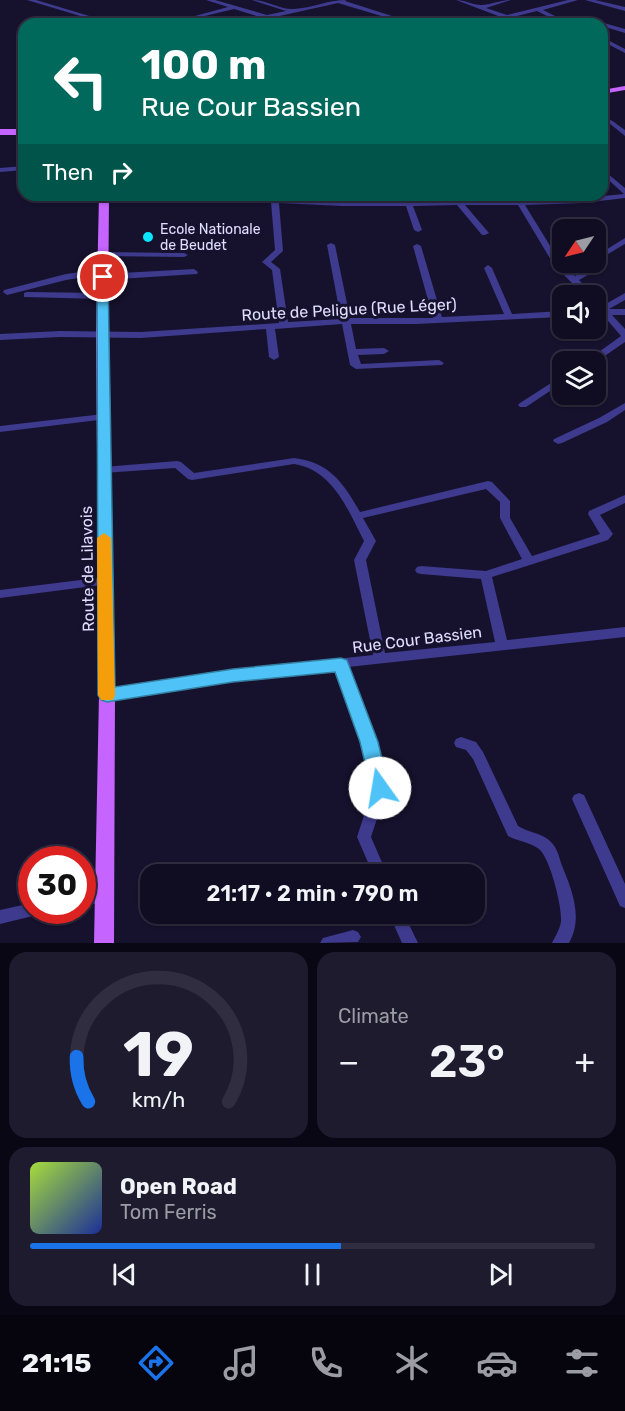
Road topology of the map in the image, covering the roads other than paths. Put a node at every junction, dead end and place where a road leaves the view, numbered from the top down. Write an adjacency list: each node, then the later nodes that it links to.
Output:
1 (30, 0): 20 (street)
2 (209, 0): 13 (street)
3 (259, 0): 17 (street)
4 (459, 0): 11 (street)
5 (482, 0): 11 (street)
6 (507, 0): 14 (street)
7 (551, 0): 12 (street)
8 (575, 0): 12 (street)
9 (588, 0): 16 (street)
10 (340, 1): 17 (street); 23 (street)
11 (469, 4): 14 (street)
12 (561, 5): 15 (street)
13 (233, 7): 18 (street); 21 (street)
14 (481, 7): 19 (street)
15 (537, 9): 19 (street); 24 (street)
16 (625, 9)
17 (294, 12): 18 (street)
18 (267, 17): 22 (street)
19 (507, 17)
20 (93, 18)
21 (193, 18)
22 (263, 18)
23 (395, 18)
24 (556, 18)
25 (608, 26): 26 (street)
26 (625, 31)
27 (608, 42): 28 (street)
28 (625, 51)
29 (625, 88): 30 (main road)
30 (608, 91)
31 (611, 122): 34 (street)
32 (0, 132): 33 (main road)
33 (18, 132)
34 (625, 134)
35 (18, 168): 36 (street)
36 (0, 170)
37 (608, 176): 38 (street)
38 (625, 192)
39 (625, 196): 40 (street)
40 (608, 199)
41 (104, 201): 54 (main road, Route de Lilavois)
42 (275, 201): 74 (street)
43 (389, 201): 47 (street)
44 (593, 201): 45 (street)
45 (521, 202): 46 (street); 60 (street)
46 (459, 203): 47 (street); 49 (street)
47 (409, 204): 48 (street)
48 (418, 230)
49 (485, 233)
50 (625, 240): 53 (street)
51 (331, 245): 73 (street)
52 (417, 246): 72 (street)
53 (606, 253)
54 (103, 255): 55 (street); 59 (main road, Route de Lilavois)
55 (184, 255)
56 (488, 268): 70 (street)
57 (194, 272): 59 (street)
58 (585, 273): 60 (street)
59 (103, 275): 62 (street); 64 (main road, Route de Lilavois)
60 (574, 280): 61 (street)
61 (579, 285)
62 (7, 292)
63 (27, 296): 64 (street)
64 (102, 296): 76 (main road, Route de Lilavois)
65 (625, 296): 66 (street)
66 (606, 308)
67 (606, 311): 68 (street)
68 (625, 312)
69 (552, 314): 70 (street, Route de Peligue (Rue Léger))
70 (509, 316): 72 (street, Route de Peligue (Rue Léger))
71 (606, 316): 77 (street)
72 (438, 320): 73 (street, Route de Peligue (Rue Léger))
73 (346, 321): 74 (street, Route de Peligue (Rue Léger)); 81 (street)
74 (284, 326): 75 (street, Route de Peligue (Rue Léger))
75 (270, 327): 76 (street, Route de Peligue (Rue Léger)); 82 (street)
76 (102, 334): 78 (street, Route de Peligue (Rue Léger)); 87 (main road, Route de Lilavois)
77 (625, 337): 80 (street)
78 (0, 338)
79 (384, 351): 81 (street)
80 (605, 351)
81 (353, 352): 83 (street)
82 (274, 357)
83 (439, 363)
84 (552, 386): 85 (street)
85 (523, 405)
86 (625, 406): 89 (street)
87 (103, 417): 88 (street); 90 (main road, Route de Lilavois)
88 (0, 429)
89 (558, 441)
90 (103, 470): 92 (street); 96 (main road, Route de Lilavois)
91 (625, 500): 93 (street)
92 (357, 516): 93 (street); 100 (street)
93 (529, 561): 95 (street)
94 (421, 570): 95 (street)
95 (486, 575): 99 (street)
96 (105, 581): 97 (street); 102 (main road, Route de Lilavois)
97 (0, 594)
98 (625, 632): 99 (street, Rue Cour Bassien)
99 (502, 646): 100 (street, Rue Cour Bassien)
100 (380, 660): 101 (street, Rue Cour Bassien)
101 (341, 665): 102 (street, Rue Cour Bassien); 105 (street)
102 (107, 695): 106 (main road, Route de Lilavois)
103 (460, 743): 116 (street)
104 (579, 799): 108 (street)
105 (376, 864)
106 (104, 895): 107 (street); 113 (main road, Route de Lilavois)
107 (96, 897)
108 (625, 901)
109 (18, 913): 110 (street)
110 (0, 917)
111 (401, 924): 115 (street)
112 (353, 937): 114 (street)
113 (104, 943)
114 (328, 943)
115 (410, 943)
116 (560, 943)

